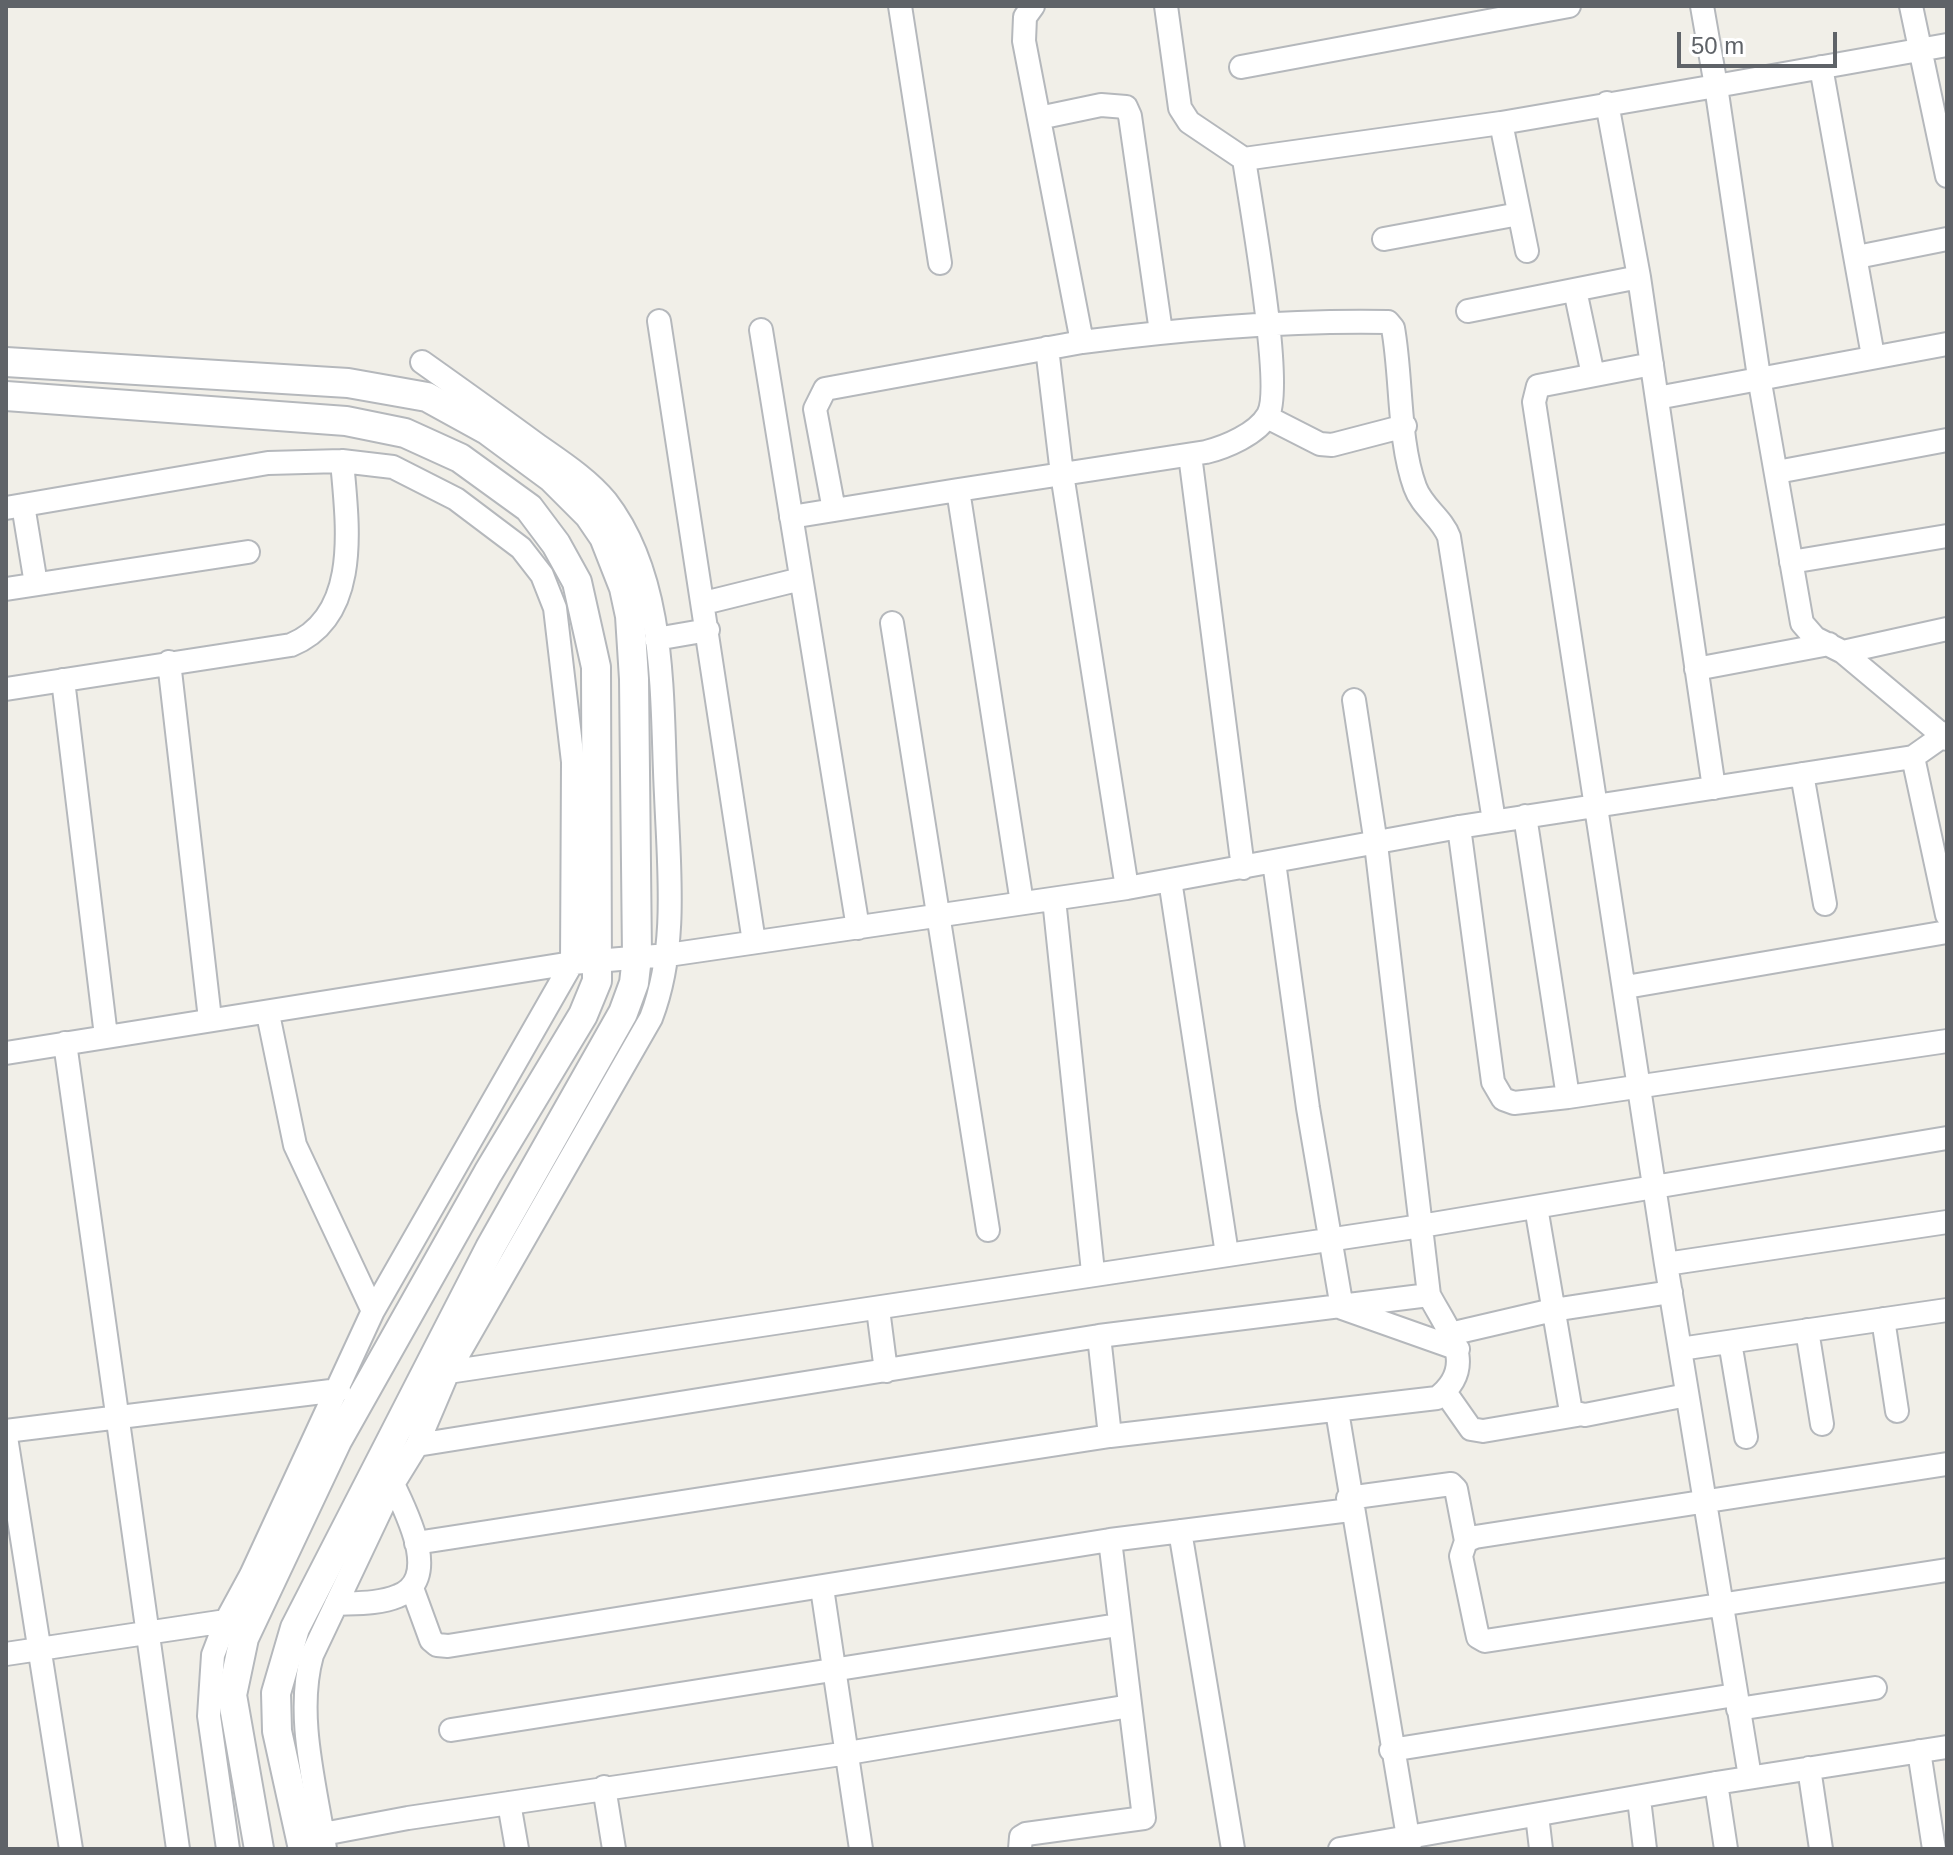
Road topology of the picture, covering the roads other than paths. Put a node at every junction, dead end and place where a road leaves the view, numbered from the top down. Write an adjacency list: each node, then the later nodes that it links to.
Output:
1 (900, 6): 22 (street)
2 (1033, 6): 13 (street)
3 (1166, 6): 15 (street)
4 (1569, 6): 9 (street)
5 (1702, 6): 11 (street)
6 (1911, 6): 8 (street)
7 (1947, 45): 8 (street)
8 (1922, 49): 10 (street); 16 (street)
9 (1241, 67)
10 (1821, 67): 11 (street); 21 (street)
11 (1716, 86): 12 (street); 38 (street)
12 (1607, 103): 14 (street); 23 (street)
13 (1039, 118): 29 (street); 30 (street)
14 (1501, 123): 15 (street); 17 (street)
15 (1244, 159): 27 (street)
16 (1947, 176)
17 (1519, 214): 18 (street); 20 (street)
18 (1384, 239)
19 (1947, 239): 21 (street)
20 (1527, 251)
21 (1857, 257): 33 (street)
22 (940, 263)
23 (1639, 277): 24 (street); 36 (street)
24 (1575, 290): 25 (street); 37 (street)
25 (1468, 311)
26 (659, 321): 58 (street)
27 (1268, 325): 29 (street); 41 (street); 42 (street)
28 (761, 330): 51 (street)
29 (1161, 332): 30 (street)
30 (1082, 342): 32 (street)
31 (1947, 344): 33 (street)
32 (1047, 348): 47 (street); 50 (street)
33 (1873, 356): 38 (street)
34 (6, 362): 91 (street)
35 (422, 362): 62 (street)
36 (1652, 364): 37 (street); 40 (street)
37 (1593, 375): 73 (street)
38 (1759, 377): 40 (street); 46 (street)
39 (6, 396): 92 (street)
40 (1657, 398): 65 (street)
41 (1267, 417): 42 (street); 44 (street)
42 (1405, 426): 75 (street)
43 (1947, 440): 46 (street)
44 (1190, 455): 47 (street); 79 (street)
45 (342, 461): 49 (street); 64 (street); 92 (street)
46 (1777, 472): 54 (street)
47 (1062, 474): 48 (street); 81 (street)
48 (958, 490): 50 (street); 83 (street)
49 (15, 507): 56 (street)
50 (834, 510): 51 (street)
51 (791, 517): 55 (street)
52 (1947, 536): 54 (street)
53 (248, 552): 56 (street)
54 (1791, 562): 63 (street)
55 (801, 579): 58 (street); 87 (street)
56 (36, 584): 57 (street)
57 (6, 589)
58 (704, 603): 61 (street)
59 (892, 623): 85 (street)
60 (1947, 629): 63 (street)
61 (708, 630): 62 (street); 89 (street)
62 (656, 639): 90 (street)
63 (1836, 648): 65 (street); 69 (street)
64 (169, 662): 66 (street); 95 (street)
65 (1696, 669): 72 (street)
66 (63, 680): 67 (street); 96 (street)
67 (6, 689)
68 (1354, 700): 77 (street)
69 (1946, 735): 70 (street)
70 (1913, 757): 71 (street); 86 (street)
71 (1802, 774): 72 (street); 84 (street)
72 (1714, 788): 73 (street)
73 (1596, 805): 74 (street); 93 (street)
74 (1525, 816): 75 (street); 101 (street)
75 (1494, 821): 76 (street)
76 (1459, 827): 77 (street); 101 (street)
77 (1376, 844): 78 (street); 106 (street)
78 (1274, 862): 79 (street); 108 (street)
79 (1243, 868): 80 (street)
80 (1170, 880): 81 (street); 109 (street)
81 (1127, 888): 82 (street)
82 (1054, 899): 83 (street); 111 (street)
83 (1022, 903): 85 (street)
84 (1825, 904)
85 (940, 915): 87 (street); 107 (street)
86 (1947, 915)
87 (858, 928): 89 (street)
88 (1947, 932): 93 (street)
89 (754, 942): 90 (street)
90 (668, 955): 91 (street); 126 (street)
91 (637, 957): 92 (street); 174 (street)
92 (586, 961): 94 (street); 118 (street); 178 (street)
93 (1626, 987): 100 (street)
94 (268, 1014): 95 (street); 118 (street)
95 (210, 1019): 96 (street)
96 (106, 1036): 98 (street)
97 (1947, 1041): 100 (street)
98 (65, 1043): 99 (street); 133 (street)
99 (6, 1053)
100 (1638, 1087): 101 (street); 103 (street)
101 (1568, 1097)
102 (1947, 1138): 103 (street)
103 (1655, 1185): 104 (street); 110 (street)
104 (1536, 1207): 106 (street); 116 (street)
105 (1947, 1222): 110 (street)
106 (1421, 1226): 108 (street); 113 (street)
107 (988, 1230)
108 (1332, 1238): 109 (street); 114 (street)
109 (1227, 1254): 111 (street)
110 (1666, 1264): 112 (street)
111 (1093, 1272): 115 (street)
112 (1671, 1292): 116 (street); 124 (street)
113 (1429, 1295): 114 (street); 122 (street)
114 (1342, 1308): 121 (street); 122 (street)
115 (878, 1309): 125 (street); 126 (street)
116 (1553, 1310): 122 (street); 132 (street)
117 (1947, 1310): 119 (street)
118 (373, 1311): 127 (street)
119 (1883, 1319): 120 (street); 131 (street)
120 (1807, 1330): 123 (street); 134 (street)
121 (1099, 1336): 125 (street); 136 (street)
122 (1454, 1342): 128 (street)
123 (1730, 1342): 124 (street); 137 (street)
124 (1680, 1349): 129 (street)
125 (886, 1371): 138 (street)
126 (448, 1372): 138 (street)
127 (339, 1390): 133 (street); 152 (street)
128 (1445, 1392): 130 (street); 132 (street)
129 (1687, 1395): 132 (street); 141 (street)
130 (1337, 1411): 136 (street); 142 (street)
131 (1897, 1411)
132 (1577, 1415)
133 (116, 1417): 135 (street); 154 (street)
134 (1822, 1424)
135 (6, 1434): 155 (street)
136 (1110, 1436): 146 (street)
137 (1746, 1437)
138 (417, 1445): 140 (street)
139 (1947, 1464): 141 (street)
140 (393, 1484): 146 (street); 150 (street)
141 (1703, 1499): 145 (street); 151 (street)
142 (1349, 1504): 143 (street); 145 (street); 163 (street)
143 (1180, 1531): 144 (street); 183 (street)
144 (1110, 1540): 149 (street); 153 (street)
145 (1466, 1541): 151 (street)
146 (416, 1543): 148 (street)
147 (1947, 1570): 151 (street)
148 (412, 1588): 149 (street); 150 (street)
149 (822, 1588): 157 (street)
150 (336, 1604): 174 (street)
151 (1720, 1604): 159 (street)
152 (226, 1621): 154 (street); 177 (street)
153 (1118, 1625): 157 (street); 160 (street)
154 (145, 1634): 155 (street); 176 (street)
155 (42, 1649): 156 (street); 175 (street)
156 (6, 1654)
157 (836, 1671): 161 (street); 165 (street)
158 (1875, 1688): 159 (street)
159 (1737, 1702): 163 (street); 167 (street)
160 (1130, 1706): 165 (street); 182 (street)
161 (451, 1730)
162 (1947, 1747): 164 (street)
163 (1391, 1750): 173 (street)
164 (1919, 1751): 166 (street); 189 (street)
165 (848, 1753): 169 (street); 181 (street)
166 (1809, 1768): 167 (street); 188 (street)
167 (1750, 1777): 168 (street)
168 (1716, 1783): 170 (street); 187 (street)
169 (604, 1787): 171 (street); 180 (street)
170 (1639, 1799): 172 (street); 186 (street)
171 (509, 1803): 174 (street); 179 (street)
172 (1537, 1815): 173 (street); 185 (street)
173 (1409, 1843): 184 (street)
174 (317, 1844)
175 (71, 1849)
176 (178, 1849)
177 (228, 1849)
178 (259, 1849)
179 (517, 1849)
180 (614, 1849)
181 (861, 1849)
182 (1020, 1849)
183 (1233, 1849)
184 (1340, 1849)
185 (1541, 1849)
186 (1645, 1849)
187 (1726, 1849)
188 (1821, 1849)
189 (1934, 1849)

